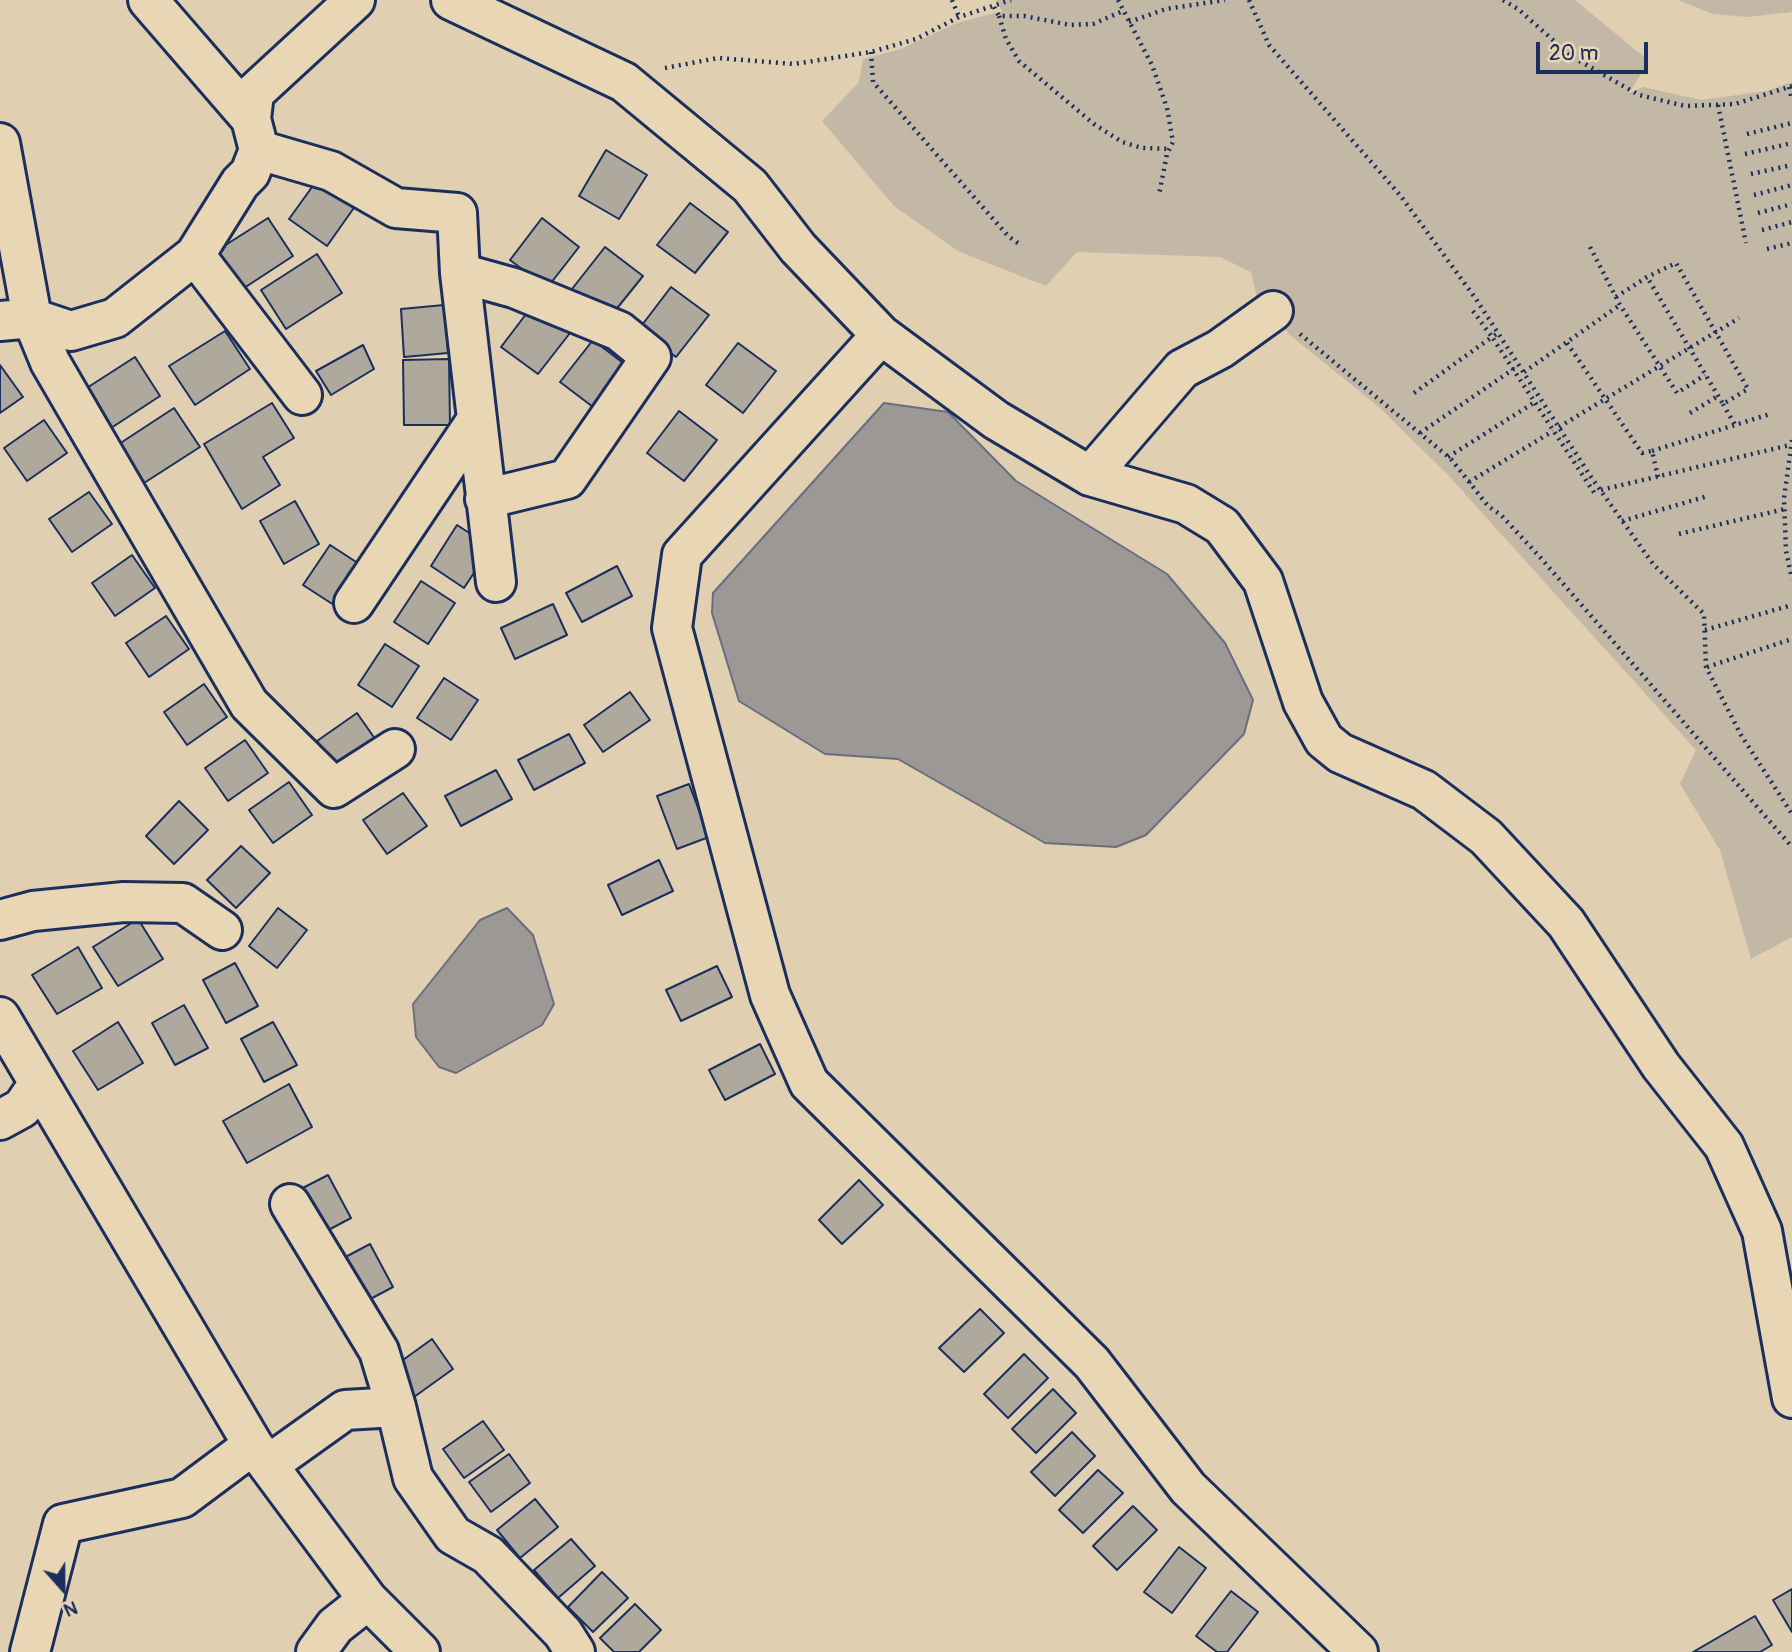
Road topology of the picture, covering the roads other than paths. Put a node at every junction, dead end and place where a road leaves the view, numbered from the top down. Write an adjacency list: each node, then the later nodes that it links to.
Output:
1 (148, 0): 4 (street)
2 (355, 0): 4 (street)
3 (451, 0): 10 (street)
4 (256, 135): 6 (street); 7 (street)
5 (0, 143): 9 (street)
6 (195, 255): 9 (street); 11 (street)
7 (460, 273): 12 (street); 14 (street)
8 (1273, 311): 13 (street)
9 (16, 319): 17 (street)
10 (881, 335): 13 (street); 32 (street)
11 (302, 395)
12 (476, 421): 14 (street); 16 (street)
13 (1090, 477): 24 (street)
14 (485, 499): 15 (street)
15 (496, 582)
16 (354, 603)
17 (395, 749)
18 (0, 920): 19 (street)
19 (222, 930)
20 (0, 1017): 21 (street)
21 (39, 1083): 22 (street); 26 (street)
22 (0, 1120)
23 (290, 1204): 25 (street)
24 (1792, 1398)
25 (396, 1407): 26 (street); 31 (street)
26 (260, 1455): 27 (street); 28 (street)
27 (368, 1600): 29 (street); 30 (street)
28 (30, 1652)
29 (316, 1652)
30 (420, 1652)
31 (575, 1652)
32 (1358, 1652)

